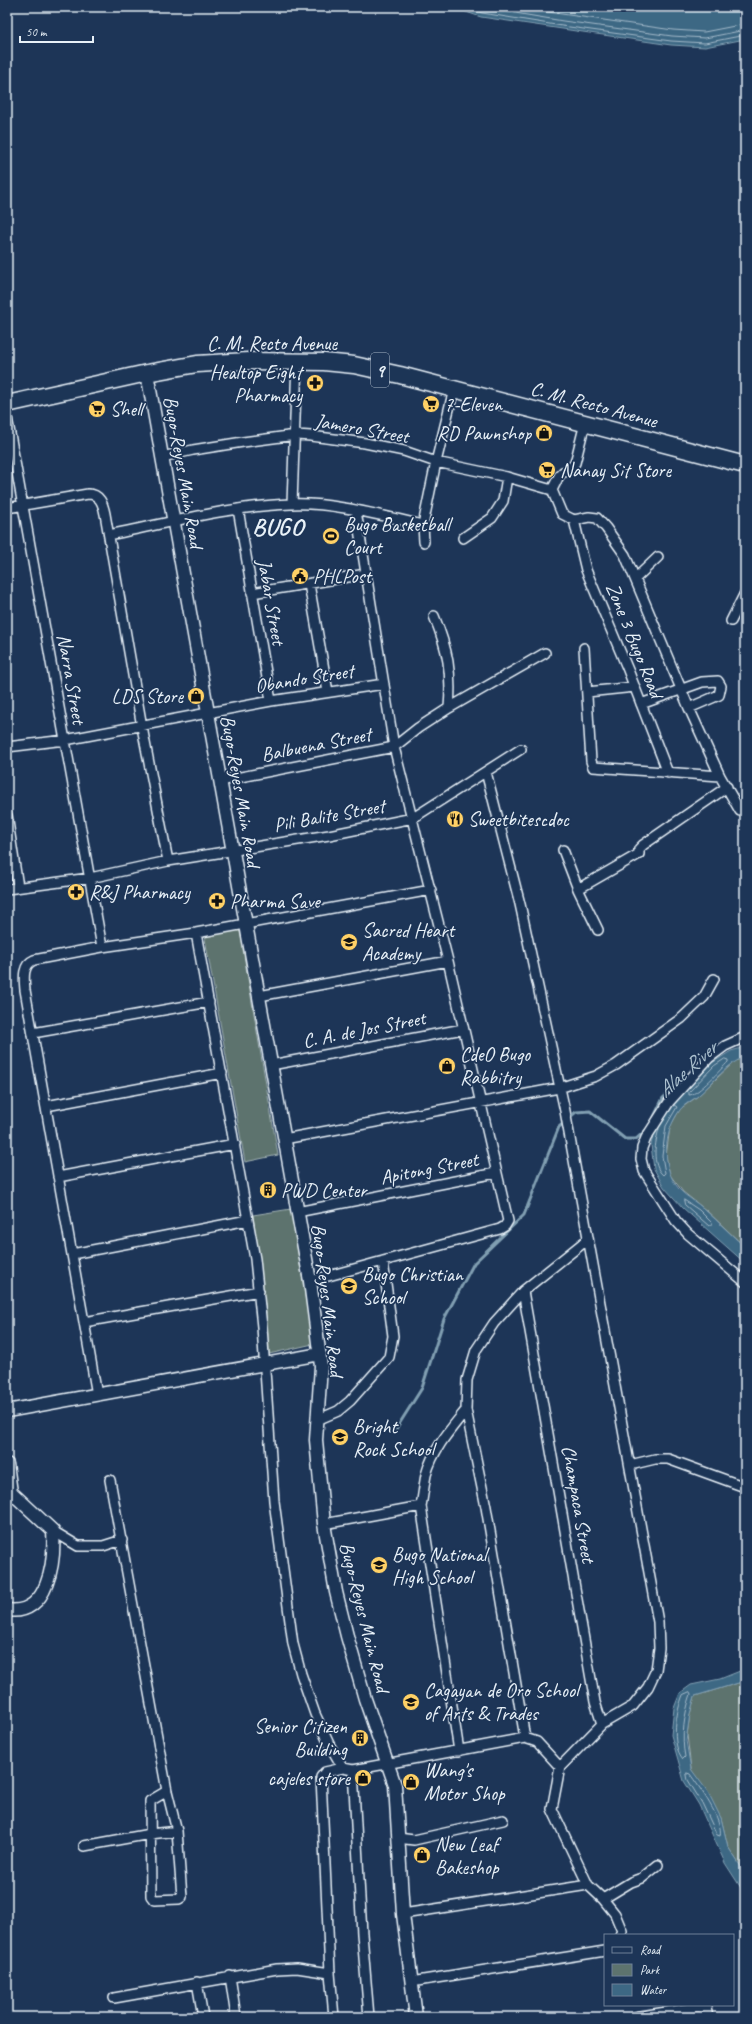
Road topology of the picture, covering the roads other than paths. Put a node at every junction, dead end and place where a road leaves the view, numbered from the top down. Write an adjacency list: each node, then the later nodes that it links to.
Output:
1 (297, 360): 2 (highway, C. M. Recto Avenue / 9); 3 (highway, C. M. Recto Avenue / 9); 7 (street)
2 (147, 373): 4 (highway, C. M. Recto Avenue / 9); 8 (street, Bugo-Reyes Main Road)
3 (454, 389): 6 (highway, C. M. Recto Avenue / 9); 9 (street)
4 (7, 404)
5 (7, 417): 14 (street, Narra Street)
6 (585, 423): 10 (highway, C. M. Recto Avenue / 9); 12 (street)
7 (296, 435): 8 (street, Jamero Street); 9 (street, Jamero Street); 13 (street)
8 (162, 457): 19 (street, Bugo-Reyes Main Road)
9 (436, 462): 11 (street, Jamero Street); 20 (street)
10 (745, 465)
11 (507, 477): 12 (street, Jamero Street); 22 (street)
12 (552, 490): 18 (street)
13 (292, 504): 16 (street); 17 (street)
14 (23, 505): 15 (street); 21 (street); 45 (street, Narra Street)
15 (7, 508)
16 (238, 509): 19 (street); 29 (street, Jabar Street)
17 (356, 511): 20 (street); 25 (street)
18 (574, 520): 26 (street); 35 (street, Zone 3 Bugo Road)
19 (174, 522): 21 (street); 43 (street, Bugo-Reyes Main Road)
20 (423, 525): 23 (street)
21 (109, 535): 44 (street)
22 (463, 538)
23 (424, 542)
24 (658, 557): 26 (street)
25 (366, 574): 27 (street); 34 (street)
26 (636, 578): 36 (street)
27 (310, 584): 29 (street); 37 (street)
28 (745, 593): 31 (street)
29 (252, 594): 39 (street, Jabar Street)
30 (434, 616): 41 (street)
31 (731, 621)
32 (584, 648): 38 (street)
33 (545, 653): 41 (street)
34 (384, 684): 37 (street, Obando Street); 47 (street)
35 (635, 687): 38 (street); 40 (street, Zone 3 Bugo Road)
36 (681, 690): 40 (street); 42 (street); 42 (street)
37 (328, 692): 39 (street, Obando Street)
38 (587, 692): 50 (street)
39 (271, 701): 43 (street, Obando Street)
40 (642, 704): 50 (street, Zone 3 Bugo Road)
41 (449, 708): 47 (street)
42 (689, 708): 51 (street)
43 (208, 714): 44 (street, Obando Street); 52 (street, Bugo-Reyes Main Road)
44 (142, 727): 45 (street, Obando Street); 59 (street)
45 (65, 740): 46 (street, Obando Street); 60 (street, Narra Street)
46 (7, 747)
47 (394, 747): 52 (street, Balbuena Street); 56 (street)
48 (521, 749): 49 (street, Pili Balite Street)
49 (486, 772): 56 (street, Pili Balite Street); 78 (street)
50 (668, 773): 51 (street)
51 (720, 776): 53 (street)
52 (220, 781): 58 (street, Bugo-Reyes Main Road)
53 (727, 787): 54 (street); 63 (street)
54 (740, 811)
55 (7, 815): 61 (street)
56 (412, 818): 58 (street, Pili Balite Street); 64 (street)
57 (563, 850): 63 (street)
58 (232, 851): 59 (street, Pili Balite Street); 65 (street, Bugo-Reyes Main Road)
59 (168, 861): 60 (street, Pili Balite Street)
60 (90, 878): 61 (street, Pili Balite Street); 68 (street, Narra Street)
61 (18, 887): 62 (street, Pili Balite Street)
62 (7, 889)
63 (578, 889): 66 (street)
64 (431, 890): 65 (street); 69 (street)
65 (247, 924): 67 (street); 71 (street, Bugo-Reyes Main Road)
66 (598, 930)
67 (196, 933): 68 (street); 72 (street)
68 (102, 947): 74 (street)
69 (448, 961): 71 (street); 73 (street)
70 (714, 979): 78 (street)
71 (259, 996): 76 (street, Bugo-Reyes Main Road)
72 (209, 1002): 74 (street); 77 (street)
73 (464, 1028): 76 (street, C. A. de Jos Street); 79 (street)
74 (33, 1033): 80 (street)
75 (745, 1037): 91 (street)
76 (271, 1065): 81 (street, Bugo-Reyes Main Road)
77 (222, 1073): 80 (street); 82 (street)
78 (559, 1088): 79 (street); 87 (street)
79 (479, 1103): 81 (street); 83 (street)
80 (46, 1106): 84 (street)
81 (284, 1139): 85 (street, Bugo-Reyes Main Road)
82 (235, 1144): 84 (street); 86 (street)
83 (496, 1173): 85 (street, Apitong Street); 89 (street)
84 (58, 1177): 88 (street)
85 (297, 1212): 90 (street, Bugo-Reyes Main Road)
86 (248, 1220): 88 (street); 93 (street)
87 (588, 1239): 92 (street); 102 (street)
88 (72, 1254): 94 (street)
89 (383, 1261): 90 (street); 100 (street)
90 (310, 1281): 95 (street, Bugo-Reyes Main Road)
91 (745, 1282)
92 (523, 1291): 98 (street); 111 (street, Champaca Street)
93 (259, 1292): 94 (street); 96 (street)
94 (84, 1322): 97 (street)
95 (320, 1354): 96 (street); 100 (street, Bugo-Reyes Main Road)
96 (264, 1364): 97 (street); 116 (street)
97 (97, 1395): 99 (street)
98 (466, 1410): 106 (street); 112 (street)
99 (7, 1411)
100 (317, 1420): 107 (street, Bugo-Reyes Main Road)
101 (7, 1464): 105 (street)
102 (630, 1465): 104 (street); 111 (street)
103 (110, 1480): 109 (street)
104 (745, 1487)
105 (9, 1491): 108 (street)
106 (421, 1506): 107 (street); 113 (street)
107 (324, 1524): 114 (street, Bugo-Reyes Main Road)
108 (53, 1531): 109 (street); 110 (street)
109 (122, 1540): 118 (street)
110 (7, 1610)
111 (602, 1724): 115 (street)
112 (525, 1738): 113 (street); 115 (street)
113 (459, 1751): 114 (street)
114 (389, 1764): 117 (street); 122 (street, Bugo-Reyes Main Road)
115 (560, 1767): 125 (street)
116 (343, 1768): 117 (street); 130 (street)
117 (353, 1770): 138 (street)
118 (167, 1791): 120 (street); 121 (street)
119 (504, 1820): 122 (street)
120 (177, 1831): 121 (street); 121 (street)
121 (150, 1834): 123 (street)
122 (398, 1838): 127 (street, Bugo-Reyes Main Road)
123 (84, 1846)
124 (658, 1865): 126 (street)
125 (588, 1885): 126 (street); 127 (street)
126 (603, 1899): 128 (street)
127 (403, 1914): 133 (street, Bugo-Reyes Main Road)
128 (620, 1934)
129 (604, 1951): 133 (street)
130 (330, 1973): 131 (street); 137 (street)
131 (230, 1976): 132 (street); 136 (street)
132 (197, 1982): 134 (street); 135 (street)
133 (411, 1982): 139 (street, Bugo-Reyes Main Road)
134 (114, 1998)
135 (203, 2017)
136 (236, 2017)
137 (334, 2017)
138 (370, 2017)
139 (416, 2017)
140 (635, 2017): 141 (street)
141 (708, 2017)

